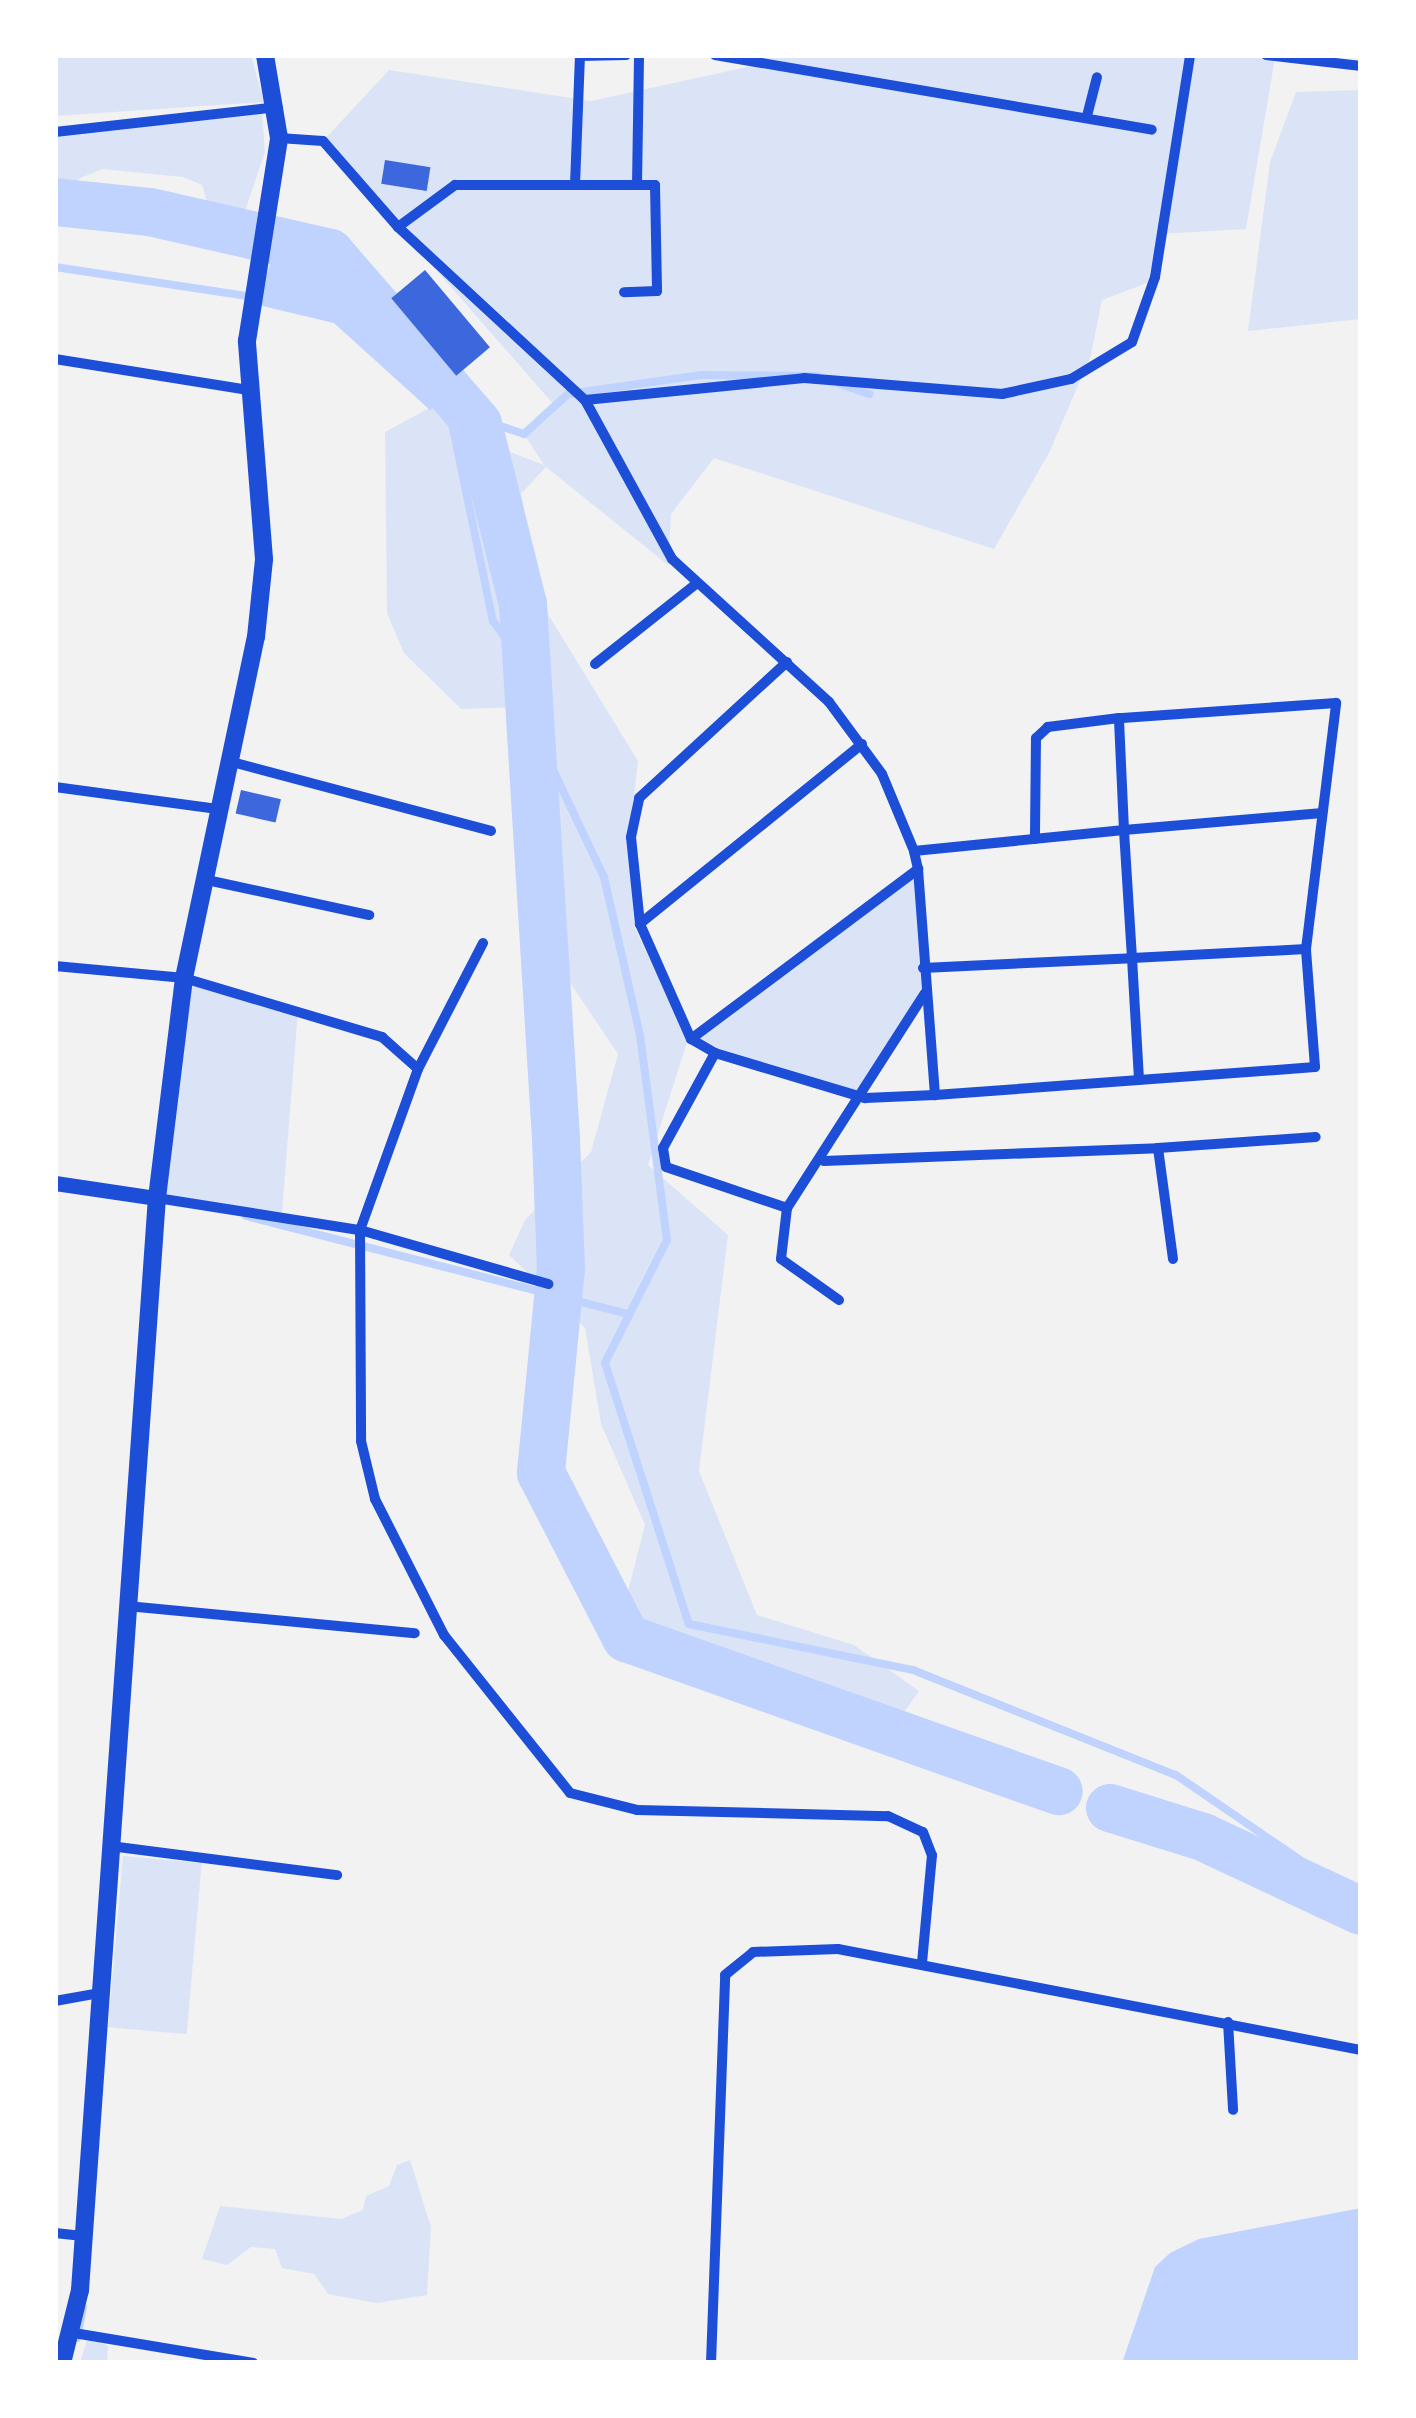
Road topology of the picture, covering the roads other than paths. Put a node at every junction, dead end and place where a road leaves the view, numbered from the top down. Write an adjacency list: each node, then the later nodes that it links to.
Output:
1 (265, 55): 10 (main road)
2 (626, 55): 7 (street)
3 (639, 55): 16 (street)
4 (714, 55): 11 (street)
5 (1190, 55): 21 (street)
6 (1266, 55): 8 (street)
7 (580, 56): 15 (street)
8 (1361, 66)
9 (1098, 77): 11 (street)
10 (279, 107): 13 (street); 14 (main road)
11 (1087, 116): 12 (street)
12 (1152, 130)
13 (55, 132)
14 (280, 138): 17 (street); 20 (main road)
15 (575, 185): 16 (street); 17 (street)
16 (637, 186): 18 (street)
17 (398, 227): 21 (street)
18 (624, 292)
19 (55, 360): 20 (street)
20 (249, 390): 27 (main road)
21 (582, 398): 22 (street)
22 (696, 584): 23 (street); 24 (street)
23 (786, 662): 26 (street); 38 (street)
24 (594, 664)
25 (1119, 718): 30 (street); 31 (street); 33 (street)
26 (862, 744): 34 (street); 38 (street)
27 (232, 762): 29 (main road); 32 (street)
28 (55, 787): 29 (street)
29 (218, 809): 36 (main road)
30 (1322, 813): 31 (street); 40 (street)
31 (1124, 830): 33 (street); 41 (street)
32 (491, 831)
33 (1036, 839): 34 (street)
34 (914, 851): 35 (street)
35 (918, 869): 43 (street); 46 (street)
36 (207, 880): 37 (street); 44 (main road)
37 (369, 915)
38 (640, 924): 46 (street)
39 (483, 943): 48 (street)
40 (1306, 949): 41 (street); 49 (street)
41 (1132, 958): 43 (street); 49 (street)
42 (55, 966): 44 (street)
43 (924, 968): 45 (street)
44 (184, 978): 48 (street); 56 (main road)
45 (926, 992): 50 (street); 51 (street)
46 (691, 1038): 47 (street)
47 (715, 1052): 51 (street); 57 (street)
48 (418, 1069): 58 (street)
49 (1139, 1080): 50 (street)
50 (935, 1094): 51 (street)
51 (865, 1098): 54 (street)
52 (1316, 1137): 53 (street)
53 (1158, 1148): 54 (street); 59 (street)
54 (824, 1161): 57 (street)
55 (55, 1183): 56 (street)
56 (157, 1198): 58 (street); 62 (main road)
57 (787, 1208): 61 (street)
58 (360, 1235): 60 (street); 66 (street)
59 (1173, 1259)
60 (548, 1284)
61 (839, 1300)
62 (127, 1606): 63 (street); 64 (main road)
63 (415, 1633)
64 (110, 1846): 65 (street); 67 (main road)
65 (337, 1875)
66 (922, 1963): 69 (street); 77 (street)
67 (100, 1993): 68 (street); 73 (main road)
68 (55, 2001)
69 (1228, 2022): 70 (street); 71 (street)
70 (1361, 2050)
71 (1233, 2110)
72 (55, 2233): 73 (street)
73 (83, 2236): 74 (main road)
74 (74, 2334): 75 (main road); 76 (street)
75 (62, 2363)
76 (254, 2363)
77 (711, 2363)

